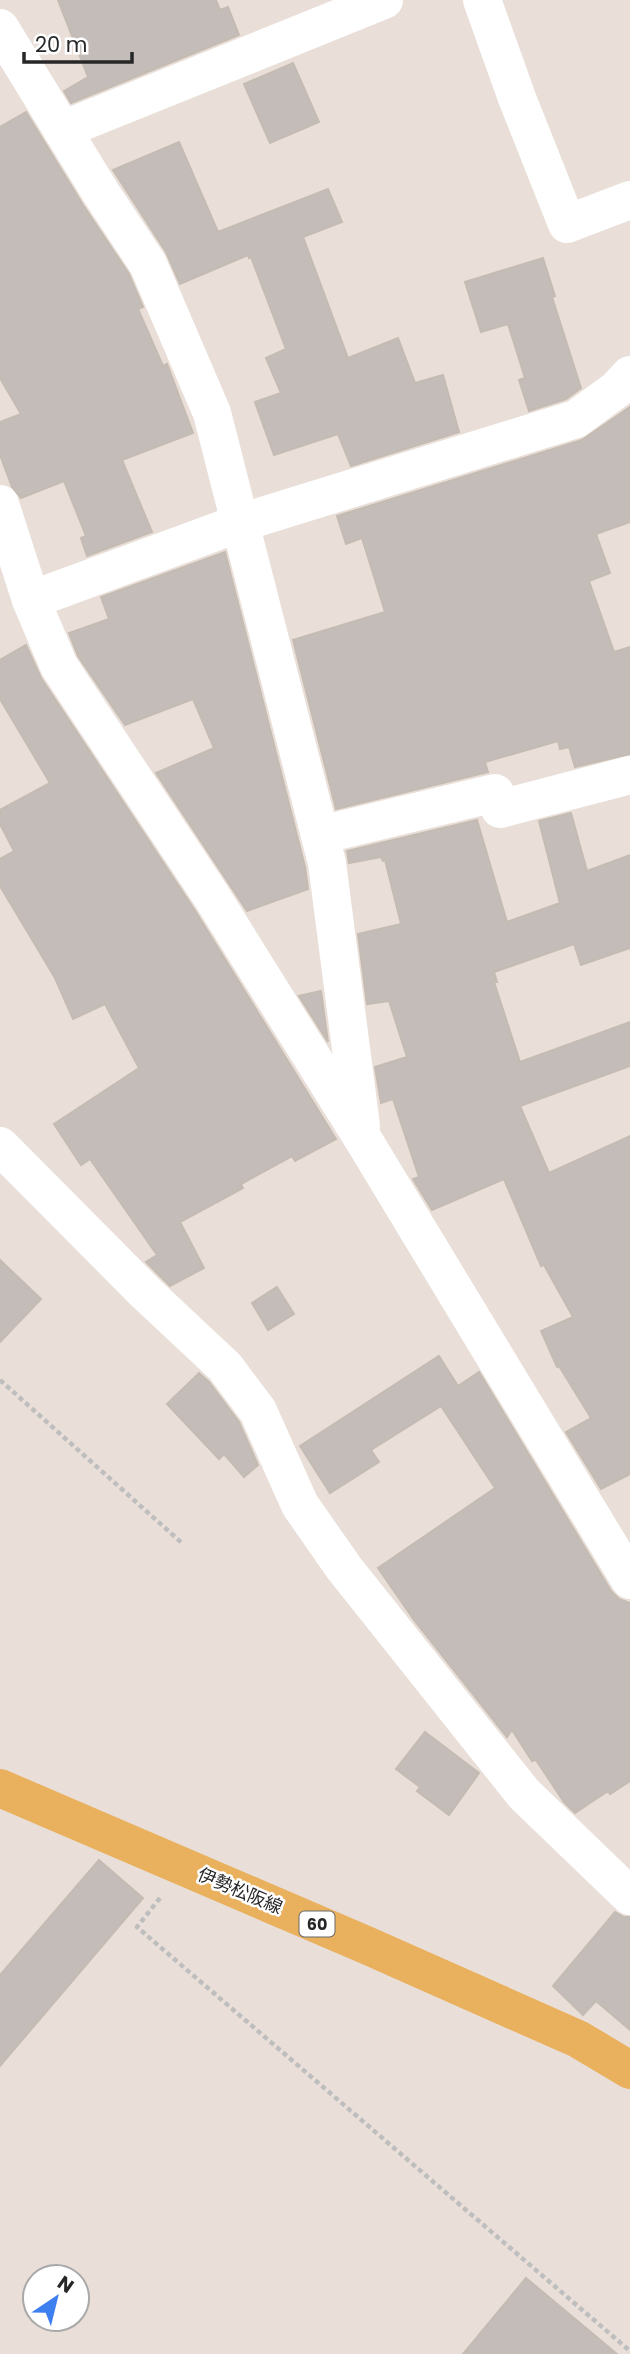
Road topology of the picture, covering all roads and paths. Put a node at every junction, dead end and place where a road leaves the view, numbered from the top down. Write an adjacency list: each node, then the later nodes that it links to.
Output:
1 (384, 0): 4 (street)
2 (482, 0): 5 (street)
3 (0, 28): 4 (street)
4 (62, 130): 8 (street)
5 (630, 200)
6 (630, 375): 8 (street)
7 (0, 504): 9 (street)
8 (240, 523): 9 (street); 11 (street)
9 (31, 600): 12 (street)
10 (630, 775): 11 (street)
11 (320, 835): 12 (street)
12 (363, 1139): 16 (street)
13 (0, 1146): 19 (street)
14 (0, 1380): 15 (path)
15 (183, 1544)
16 (630, 1580)
17 (0, 1788): 18 (main road, 伊勢松阪線 / 60)
18 (185, 1868): 20 (main road, 伊勢松阪線 / 60); 21 (path)
19 (630, 1896)
20 (630, 2070)
21 (630, 2351)

